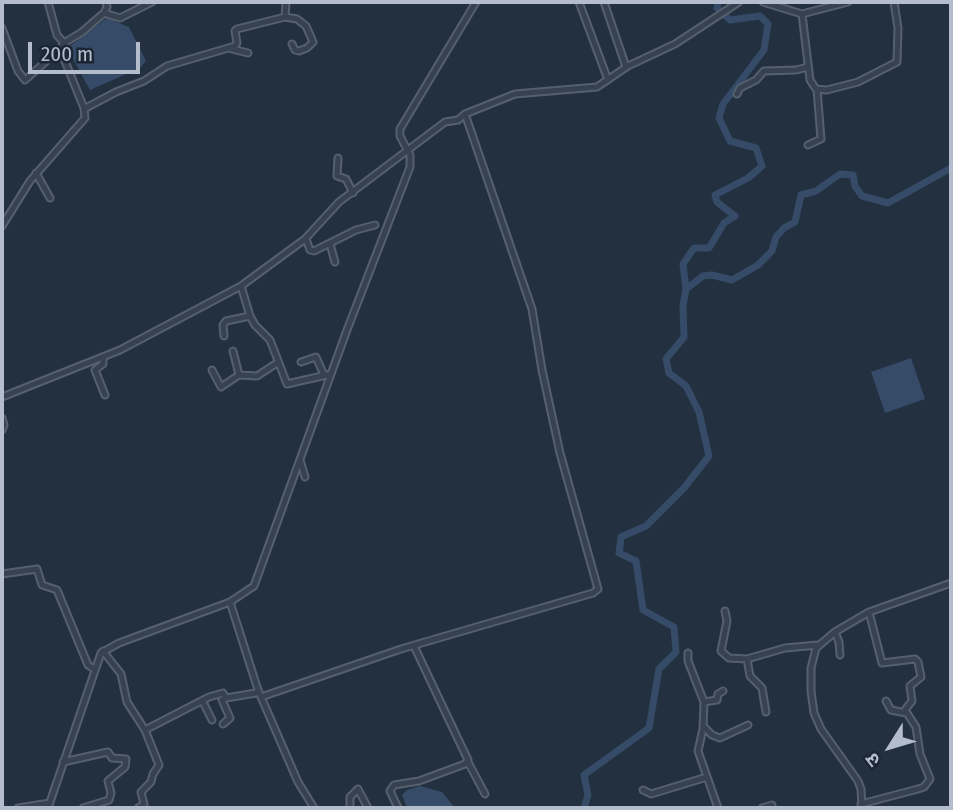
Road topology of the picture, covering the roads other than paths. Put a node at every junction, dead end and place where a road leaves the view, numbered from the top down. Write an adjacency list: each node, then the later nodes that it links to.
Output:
1 (48, 2): 16 (street)
2 (106, 2): 12 (street)
3 (152, 2): 12 (street)
4 (286, 2): 14 (street)
5 (477, 2): 29 (street)
6 (579, 2): 23 (street)
7 (604, 2): 22 (street)
8 (739, 2): 22 (street)
9 (763, 2): 13 (street)
10 (848, 2): 13 (street)
11 (894, 2): 24 (street)
12 (104, 13): 16 (street)
13 (802, 14): 21 (street)
14 (285, 18): 17 (street); 18 (street)
15 (2, 28): 19 (street)
16 (64, 43): 19 (street)
17 (292, 44)
18 (229, 48): 20 (street); 26 (street)
19 (60, 50): 26 (street)
20 (248, 53)
21 (808, 66): 24 (street); 25 (street)
22 (626, 67): 23 (street)
23 (608, 80): 27 (street)
24 (817, 89): 28 (street)
25 (737, 94)
26 (84, 109): 31 (street)
27 (465, 114): 29 (street); 62 (street)
28 (808, 145)
29 (407, 152): 32 (street); 47 (street)
30 (338, 158): 32 (street)
31 (36, 173): 33 (street); 35 (street)
32 (353, 193): 36 (street)
33 (50, 198)
34 (375, 225): 37 (street)
35 (2, 226)
36 (306, 239): 37 (street); 39 (street)
37 (330, 244): 38 (street)
38 (335, 262)
39 (241, 286): 40 (street); 43 (street)
40 (250, 316): 41 (street); 45 (street)
41 (224, 336)
42 (233, 351): 48 (street)
43 (103, 358): 49 (street); 50 (street)
44 (301, 362): 47 (street)
45 (277, 363): 47 (street); 48 (street)
46 (212, 369): 48 (street)
47 (328, 374): 53 (street)
48 (239, 375)
49 (105, 395)
50 (2, 397)
51 (2, 418): 52 (street)
52 (2, 430)
53 (300, 459): 54 (street); 57 (street)
54 (305, 477)
55 (2, 574): 67 (street)
56 (951, 583): 59 (street)
57 (230, 602): 63 (street); 68 (street)
58 (725, 611): 66 (street)
59 (869, 612): 60 (street); 76 (street)
60 (835, 632): 61 (street); 65 (street)
61 (818, 645): 66 (street); 90 (street)
62 (414, 646): 70 (street); 83 (street)
63 (103, 651): 67 (street); 81 (street)
64 (688, 653): 74 (street)
65 (840, 656)
66 (747, 659): 75 (street)
67 (93, 669): 82 (street)
68 (258, 690): 70 (street); 71 (street)
69 (723, 691): 74 (street)
70 (261, 697): 95 (street)
71 (226, 698): 73 (street); 78 (street)
72 (886, 701): 76 (street)
73 (203, 702): 77 (street); 81 (street)
74 (704, 708): 79 (street)
75 (766, 712)
76 (906, 713): 90 (street)
77 (212, 720)
78 (223, 724)
79 (703, 725): 80 (street); 84 (street)
80 (748, 725)
81 (145, 730): 94 (street)
82 (63, 762): 87 (street); 88 (street)
83 (468, 762): 86 (street); 98 (street)
84 (707, 777): 85 (street); 99 (street)
85 (643, 790)
86 (485, 793)
87 (109, 799): 92 (street); 93 (street)
88 (48, 804): 91 (street)
89 (772, 805): 100 (street)
90 (861, 806)
91 (18, 808)
92 (83, 808)
93 (113, 808)
94 (138, 808)
95 (314, 808)
96 (350, 808): 97 (street)
97 (368, 808)
98 (398, 808)
99 (718, 808)
100 (762, 808)

